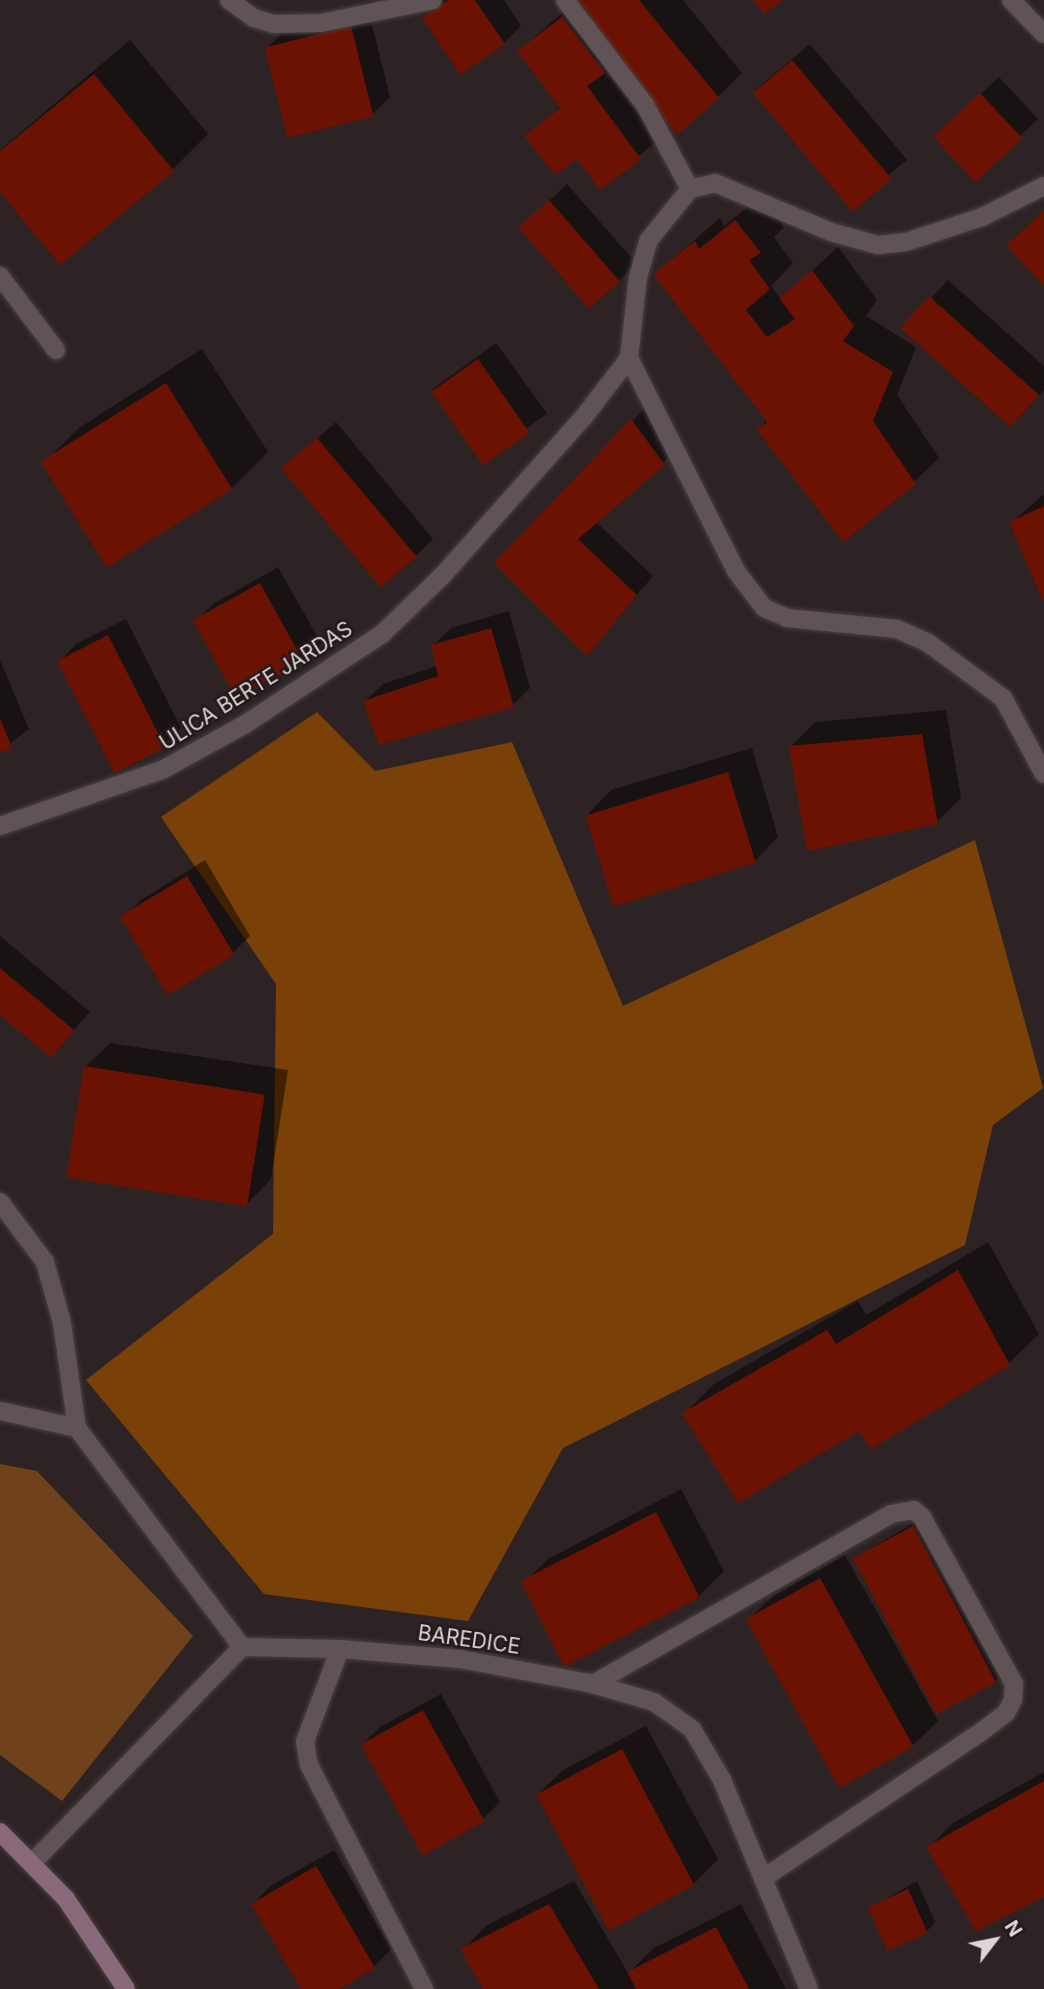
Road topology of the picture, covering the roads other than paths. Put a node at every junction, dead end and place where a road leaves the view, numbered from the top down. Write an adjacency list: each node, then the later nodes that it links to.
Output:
1 (229, 0): 2 (street)
2 (432, 0)
3 (565, 0): 7 (street)
4 (1011, 0): 5 (street)
5 (1044, 34)
6 (1044, 186): 7 (street)
7 (690, 189): 10 (street)
8 (0, 276): 9 (street)
9 (56, 350)
10 (629, 359): 11 (street); 12 (street, ULICA BERTE JARDAS)
11 (1044, 774)
12 (0, 826)
13 (0, 1202): 15 (street)
14 (0, 1411): 15 (street)
15 (77, 1429): 16 (street)
16 (242, 1647): 17 (street, BAREDICE); 20 (street)
17 (340, 1649): 18 (street, BAREDICE); 23 (street)
18 (593, 1684): 21 (street, BAREDICE); 21 (street)
19 (0, 1832): 20 (main road)
20 (32, 1863): 22 (main road)
21 (765, 1877): 24 (street, BAREDICE)
22 (126, 1989)
23 (424, 1989)
24 (809, 1989)

